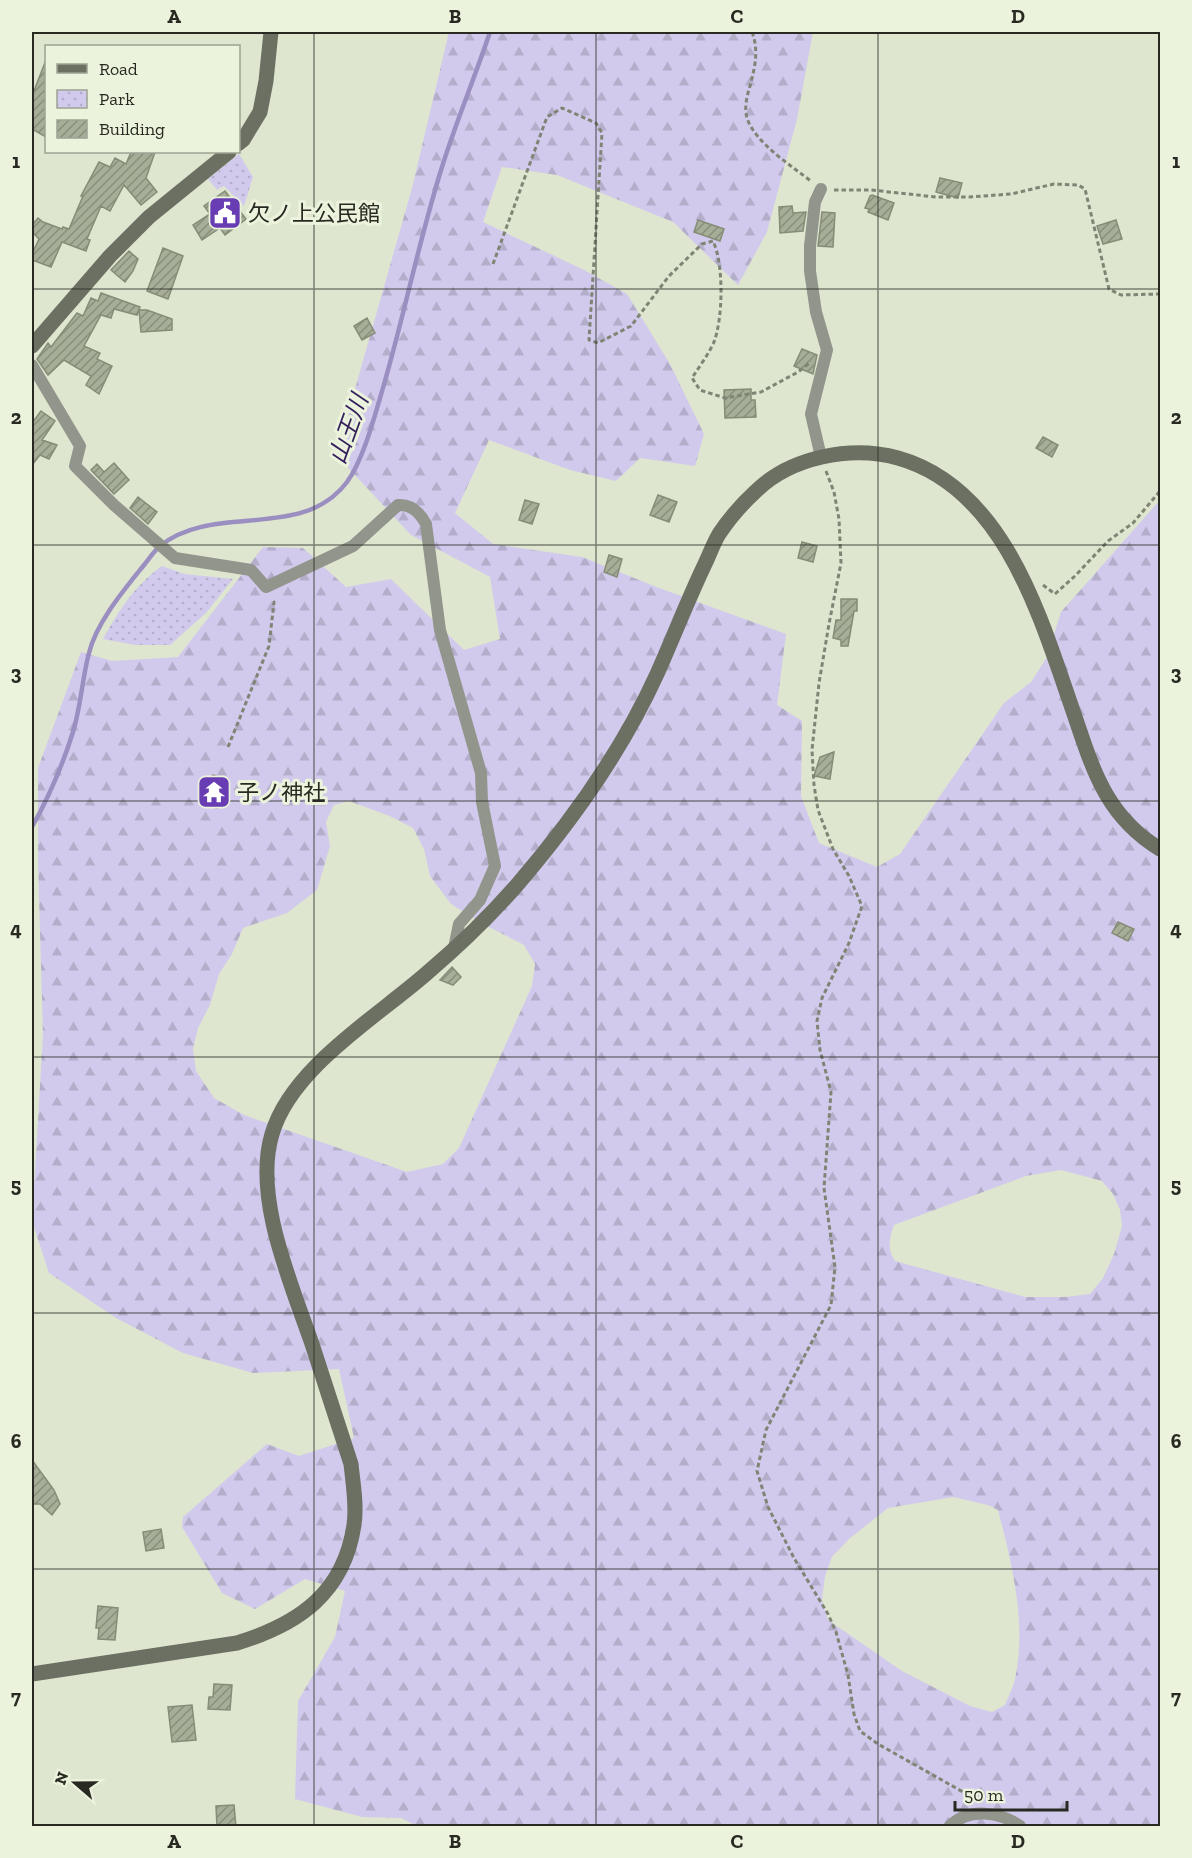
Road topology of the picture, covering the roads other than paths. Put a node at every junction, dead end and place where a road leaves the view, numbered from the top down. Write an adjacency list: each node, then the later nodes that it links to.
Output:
1 (271, 32): 2 (street)
2 (240, 142)
3 (228, 153): 5 (street)
4 (821, 189): 7 (street)
5 (32, 346)
6 (32, 365): 9 (street)
7 (821, 458): 8 (street); 9 (street)
8 (1161, 849)
9 (454, 948): 10 (street)
10 (32, 1674)
11 (950, 1827): 12 (street)
12 (1020, 1827)

